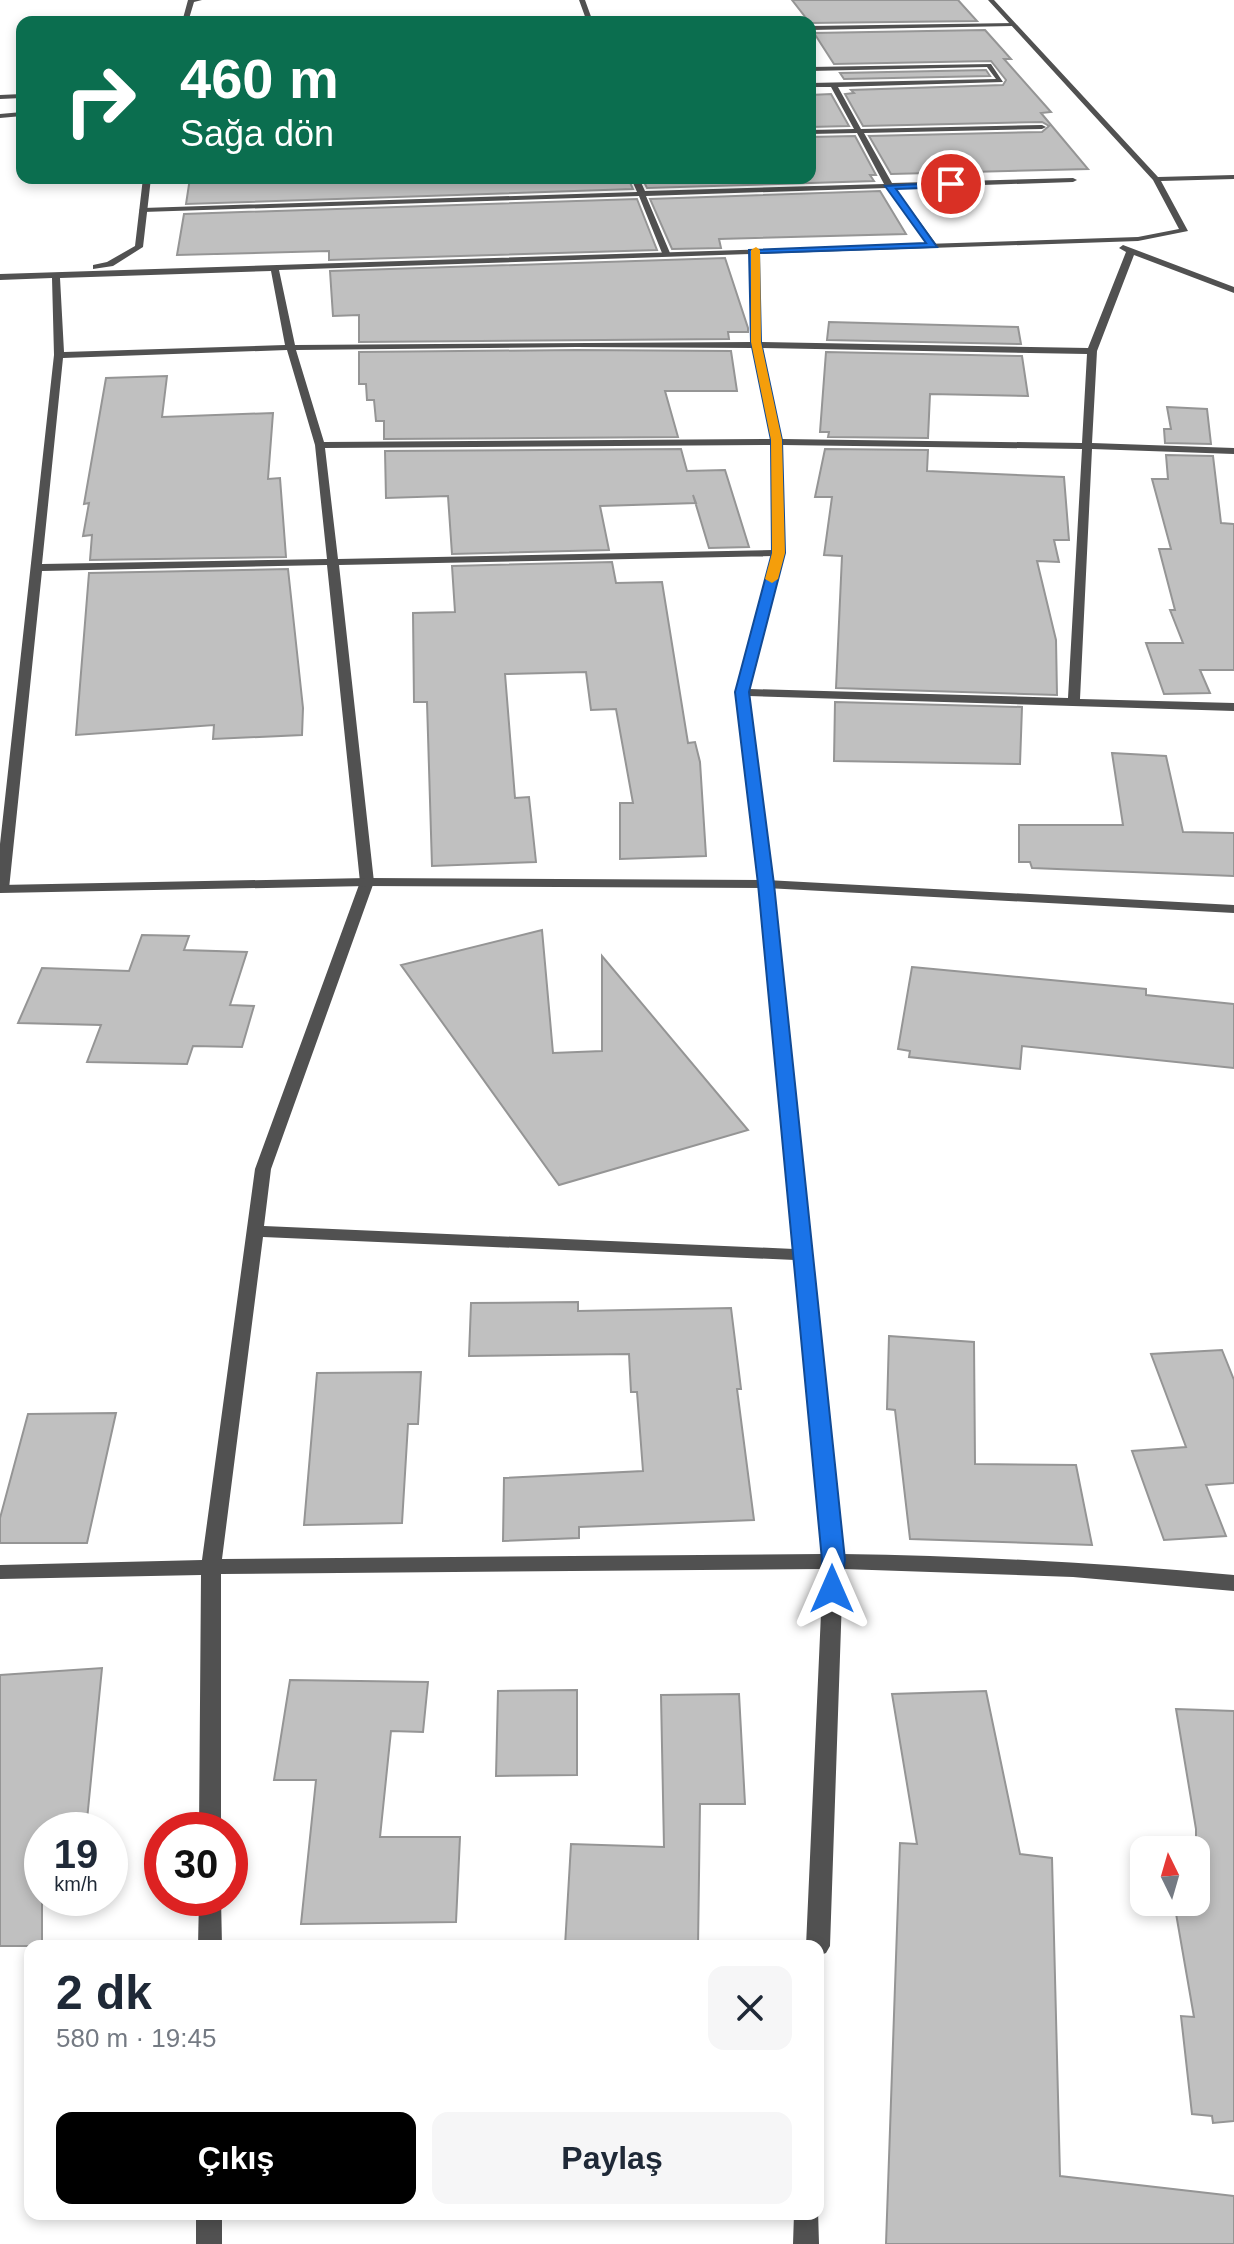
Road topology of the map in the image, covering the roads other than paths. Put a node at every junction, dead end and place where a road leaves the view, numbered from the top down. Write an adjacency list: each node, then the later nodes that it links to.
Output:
1 (188, 0): 2 (street)
2 (199, 0)
3 (991, 0): 4 (street)
4 (1013, 24): 5 (street); 13 (street)
5 (816, 28)
6 (816, 69): 8 (street)
7 (816, 85): 8 (street)
8 (834, 85): 10 (street)
9 (1042, 127): 10 (street)
10 (857, 131): 11 (street); 17 (street)
11 (816, 132)
12 (1234, 177): 13 (street)
13 (1156, 179): 20 (street)
14 (1073, 180): 17 (street)
15 (146, 184): 19 (street)
16 (637, 184): 18 (street)
17 (889, 186): 18 (street); 21 (street)
18 (640, 195): 19 (street); 24 (street)
19 (143, 210): 26 (street)
20 (1100, 240): 21 (street); 23 (street)
21 (933, 245): 22 (street)
22 (754, 250): 24 (street); 31 (street)
23 (1131, 251): 28 (street); 33 (street)
24 (666, 253): 25 (street)
25 (274, 266): 26 (street); 32 (street)
26 (56, 275): 27 (street); 34 (street)
27 (0, 277)
28 (1206, 277): 29 (street); 30 (street)
29 (1234, 280)
30 (1234, 290)
31 (756, 342): 32 (street); 33 (street); 35 (street)
32 (290, 345): 34 (street); 37 (street)
33 (1092, 351): 36 (street)
34 (59, 355): 41 (street)
35 (777, 440): 36 (street); 37 (street); 39 (street)
36 (1087, 444): 38 (street); 43 (street)
37 (320, 445): 40 (street)
38 (1234, 451)
39 (779, 553): 40 (street); 42 (street)
40 (336, 564): 41 (street); 45 (street)
41 (35, 568): 47 (street)
42 (742, 692): 43 (street); 46 (street)
43 (1074, 702): 44 (street)
44 (1234, 707)
45 (367, 882): 46 (street); 47 (street); 49 (street)
46 (766, 884): 48 (street); 50 (street)
47 (1, 889)
48 (1234, 909)
49 (255, 1231): 50 (street); 52 (street)
50 (803, 1255): 51 (street)
51 (833, 1560): 52 (street); 54 (street); 58 (street)
52 (211, 1565): 53 (street); 55 (street)
53 (0, 1572)
54 (1234, 1583)
55 (210, 1812)
56 (210, 1916): 57 (street)
57 (210, 1940)
58 (818, 1940)
59 (209, 2220): 61 (street)
60 (807, 2220): 62 (street)
61 (209, 2244)
62 (806, 2244)

